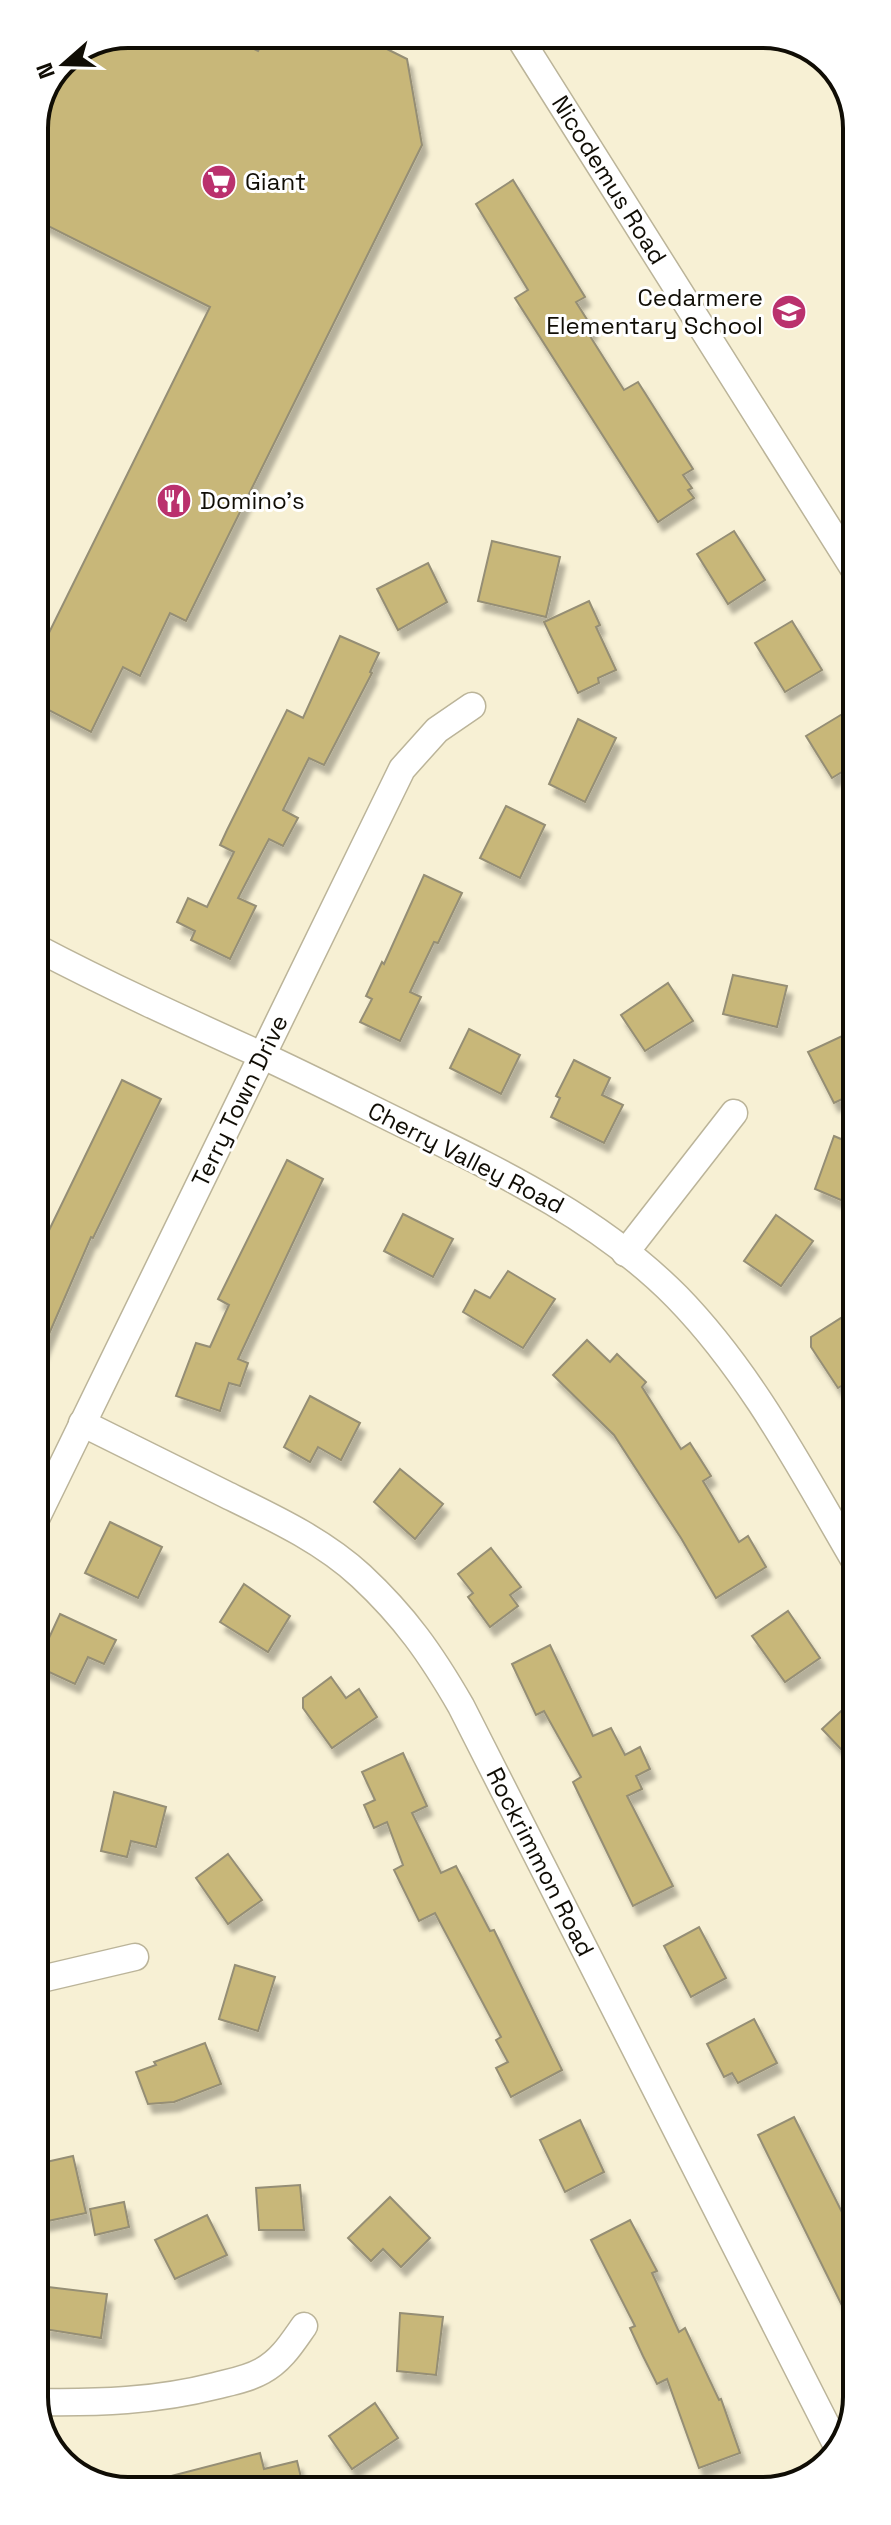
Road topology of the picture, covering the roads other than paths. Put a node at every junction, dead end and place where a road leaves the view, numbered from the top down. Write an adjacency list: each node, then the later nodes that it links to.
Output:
1 (526, 48): 2 (street, Nicodemus Road)
2 (843, 552)
3 (472, 706): 5 (street, Terry Town Drive)
4 (48, 954): 5 (street, Cherry Valley Road)
5 (262, 1056): 7 (street, Cherry Valley Road); 8 (street, Terry Town Drive)
6 (734, 1113): 7 (street)
7 (625, 1253): 10 (street, Cherry Valley Road)
8 (82, 1423): 9 (street, Terry Town Drive); 15 (street, Rockrimmon Road)
9 (48, 1494)
10 (843, 1541)
11 (135, 1957): 12 (street)
12 (48, 1977)
13 (304, 2326): 14 (street)
14 (48, 2402)
15 (832, 2437)

